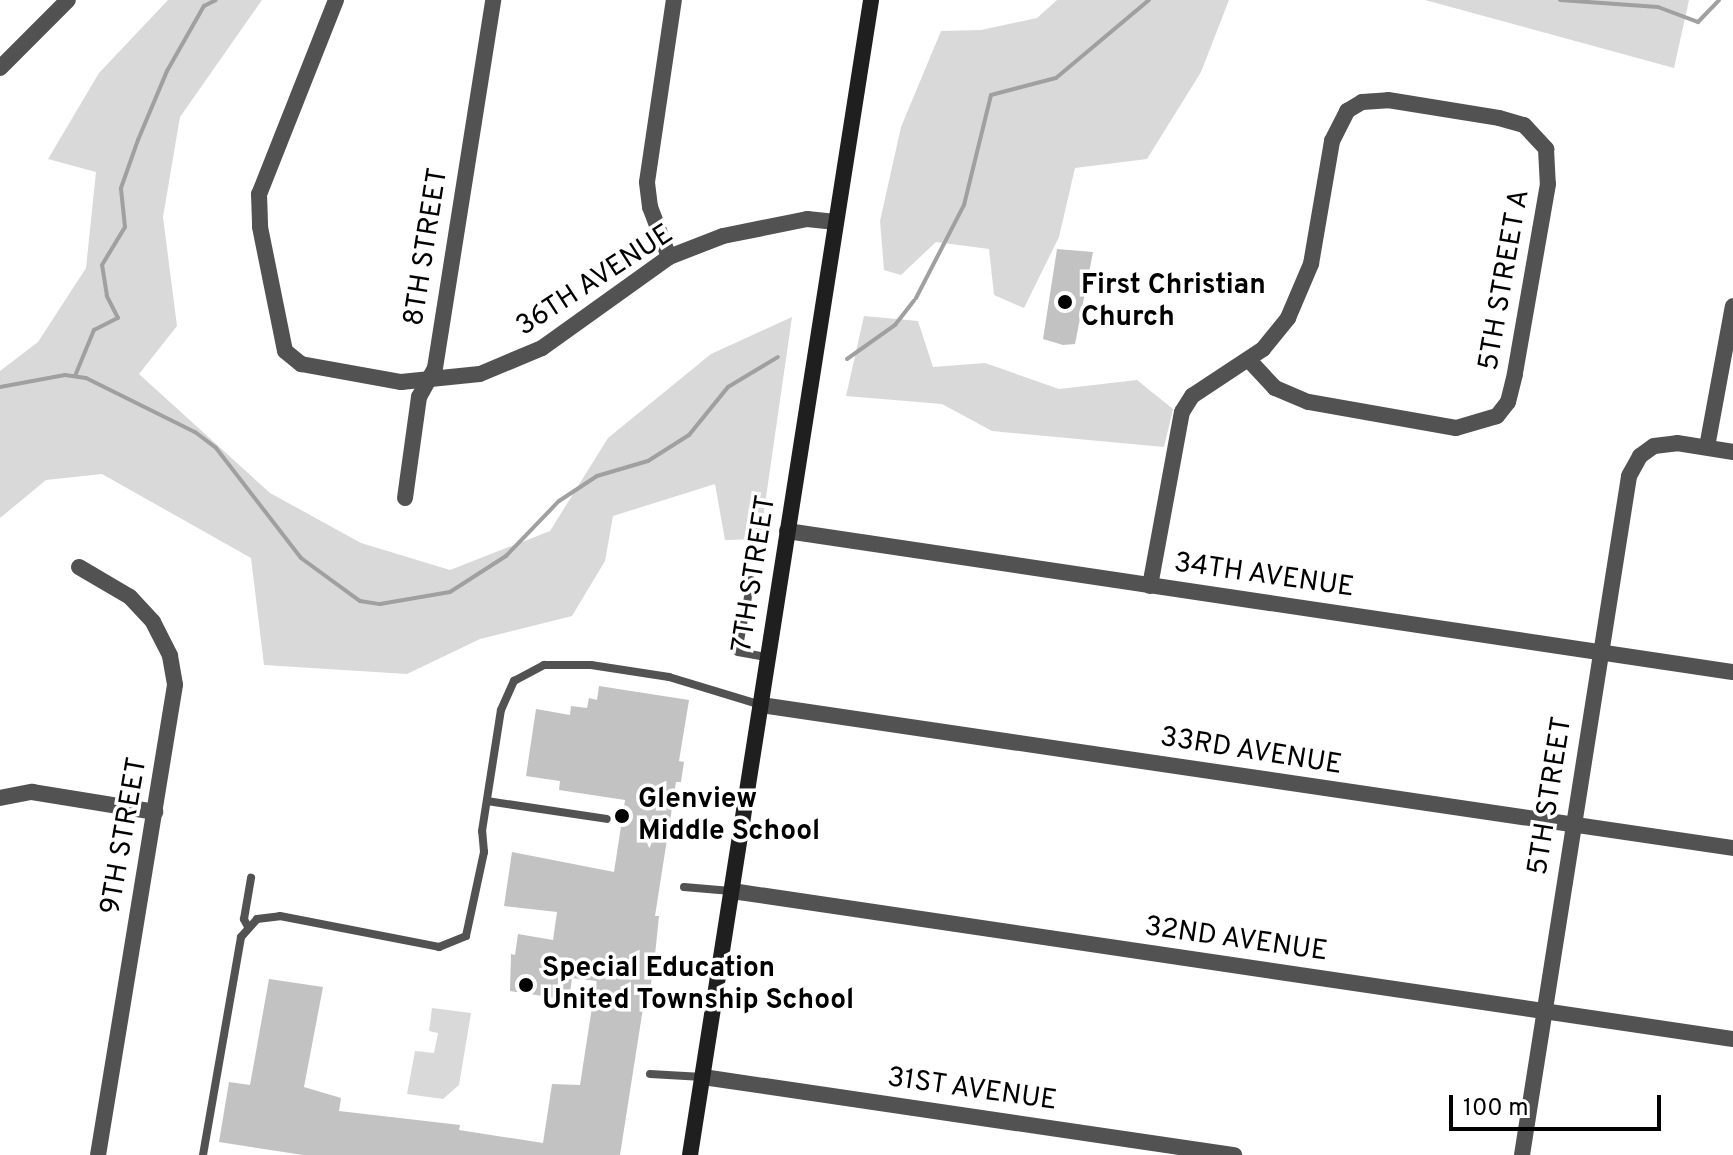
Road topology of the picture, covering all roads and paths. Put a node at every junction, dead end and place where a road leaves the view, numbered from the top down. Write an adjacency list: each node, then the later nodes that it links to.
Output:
1 (68, 0): 6 (street)
2 (336, 0): 11 (street, 36TH AVENUE)
3 (493, 0): 11 (street, 8TH STREET)
4 (674, 0): 8 (street)
5 (871, 0): 7 (main road, 7TH STREET)
6 (0, 68)
7 (836, 222): 8 (street, 36TH AVENUE); 15 (main road, 7TH STREET)
8 (669, 257): 11 (street, 36TH AVENUE)
9 (1733, 306): 12 (street)
10 (1249, 360): 10 (street, 5TH STREET A); 18 (street)
11 (430, 383): 14 (street, 8TH STREET)
12 (1707, 447): 13 (street); 19 (street, 5TH STREET)
13 (1733, 452)
14 (405, 498)
15 (787, 531): 18 (street, 34TH AVENUE); 20 (main road, 7TH STREET)
16 (79, 567): 25 (street, 9TH STREET)
17 (751, 580): 20 (lane)
18 (1150, 586): 19 (street, 34TH AVENUE)
19 (1601, 652): 21 (street, 34TH AVENUE); 27 (street, 5TH STREET)
20 (768, 657): 22 (main road, 7TH STREET)
21 (1733, 672)
22 (761, 705): 24 (lane); 27 (street, 33RD AVENUE); 31 (main road, 7TH STREET)
23 (0, 798): 25 (street)
24 (487, 801): 26 (lane); 32 (lane)
25 (155, 812): 37 (street, 9TH STREET)
26 (607, 819)
27 (1573, 825): 28 (street, 33RD AVENUE); 33 (street, 5TH STREET)
28 (1733, 848)
29 (251, 878): 32 (lane)
30 (684, 887): 31 (lane)
31 (732, 891): 33 (street, 32ND AVENUE); 36 (main road, 7TH STREET)
32 (248, 927): 38 (lane)
33 (1543, 1011): 34 (street, 32ND AVENUE); 41 (street, 5TH STREET)
34 (1733, 1039)
35 (650, 1074): 36 (lane)
36 (703, 1077): 39 (main road, 7TH STREET); 40 (street, 31ST AVENUE)
37 (98, 1155)
38 (203, 1155)
39 (690, 1155)
40 (1234, 1155)
41 (1522, 1155)

